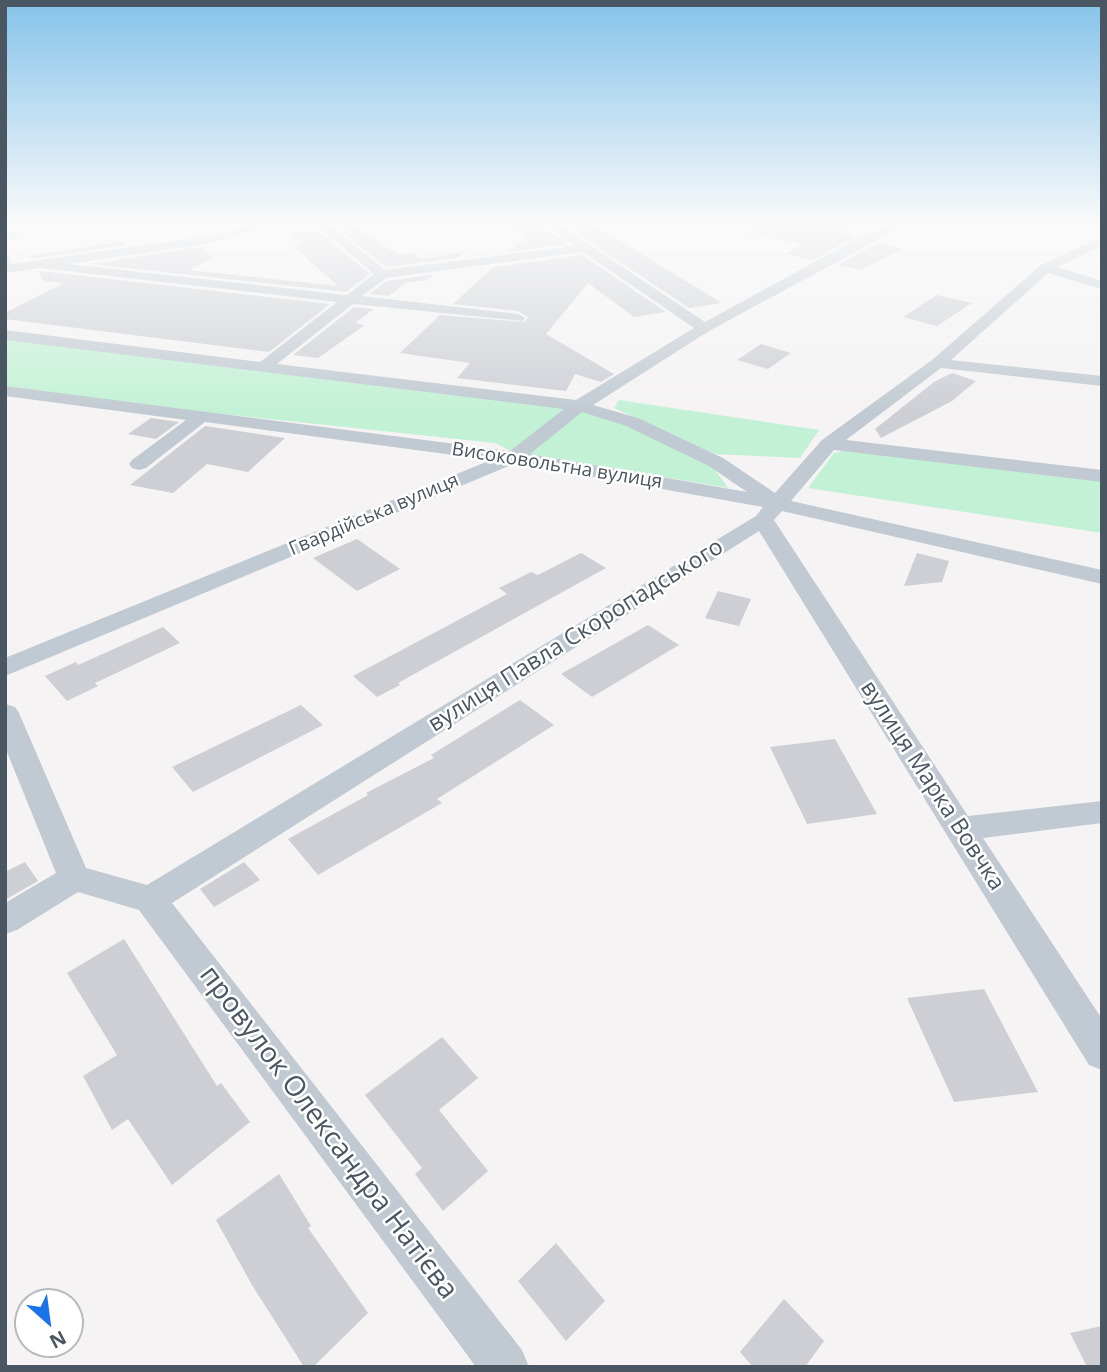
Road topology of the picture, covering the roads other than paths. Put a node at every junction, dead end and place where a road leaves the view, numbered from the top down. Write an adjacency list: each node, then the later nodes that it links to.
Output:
1 (235, 286): 6 (street)
2 (369, 286): 6 (street)
3 (643, 286): 8 (street)
4 (780, 286): 8 (street, Гвардійська вулиця)
5 (1026, 286): 10 (street, вулиця Павла Скоропадського)
6 (353, 299): 7 (street); 11 (street)
7 (518, 317)
8 (704, 328): 14 (street, Гвардійська вулиця)
9 (5, 335): 11 (street)
10 (939, 363): 12 (street); 16 (street, вулиця Павла Скоропадського)
11 (263, 367): 14 (street)
12 (1102, 381)
13 (5, 391): 15 (street, Високовольтна вулиця)
14 (579, 406): 17 (street, Гвардійська вулиця); 20 (street)
15 (202, 416): 17 (street, Високовольтна вулиця); 18 (street)
16 (829, 443): 19 (street); 20 (street, вулиця Павла Скоропадського)
17 (514, 457): 20 (street, Високовольтна вулиця); 22 (street, Гвардійська вулиця)
18 (138, 464)
19 (1102, 475)
20 (770, 512): 21 (street, Високовольтна вулиця); 25 (street, вулиця Марка Вовчка); 27 (street, вулиця Павла Скоропадського)
21 (1102, 577)
22 (5, 668)
23 (5, 713): 26 (street)
24 (1102, 812): 25 (street)
25 (959, 829): 29 (street, вулиця Марка Вовчка)
26 (74, 878): 27 (street); 28 (street)
27 (150, 900): 30 (street, провулок Олександра Натієва)
28 (5, 920)
29 (1102, 1052)
30 (505, 1367)

